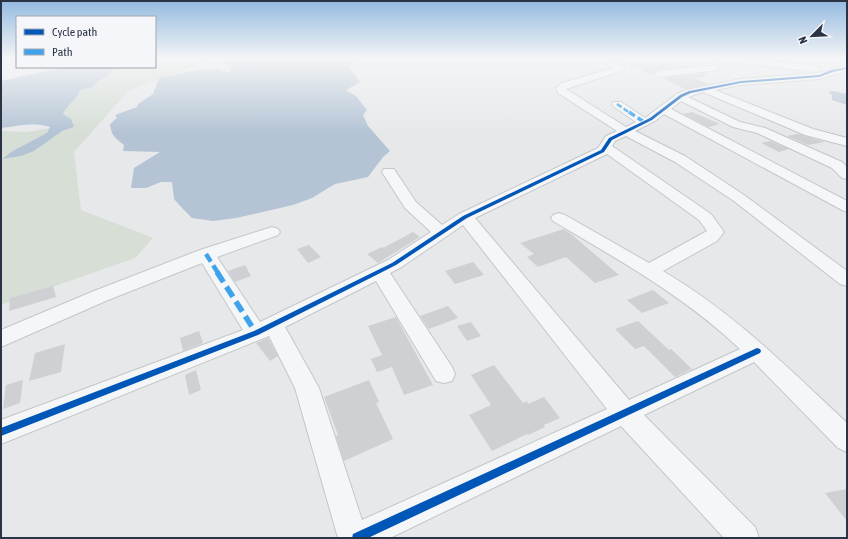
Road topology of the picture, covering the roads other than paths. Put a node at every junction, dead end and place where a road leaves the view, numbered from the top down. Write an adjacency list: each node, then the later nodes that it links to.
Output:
1 (571, 83): 8 (street)
2 (713, 83): 3 (street)
3 (704, 89): 4 (street); 9 (street)
4 (680, 97): 6 (street); 12 (street)
5 (617, 104): 7 (street)
6 (665, 110): 7 (street); 13 (street)
7 (644, 122): 8 (street)
8 (624, 131): 10 (street); 21 (street)
9 (847, 142)
10 (605, 147): 14 (street); 20 (street)
11 (389, 172): 17 (street)
12 (847, 175)
13 (847, 207)
14 (465, 217): 17 (street); 26 (street)
15 (558, 218): 20 (street)
16 (272, 232): 18 (street)
17 (441, 232): 19 (street)
18 (206, 254): 22 (street); 23 (street)
19 (379, 271): 22 (street); 25 (street)
20 (648, 271): 24 (street)
21 (847, 280)
22 (265, 329): 27 (street); 29 (street)
23 (1, 339)
24 (757, 351): 26 (street); 28 (street)
25 (444, 374)
26 (624, 412): 30 (street); 31 (street)
27 (1, 432)
28 (847, 440)
29 (353, 538)
30 (357, 538)
31 (744, 538)

